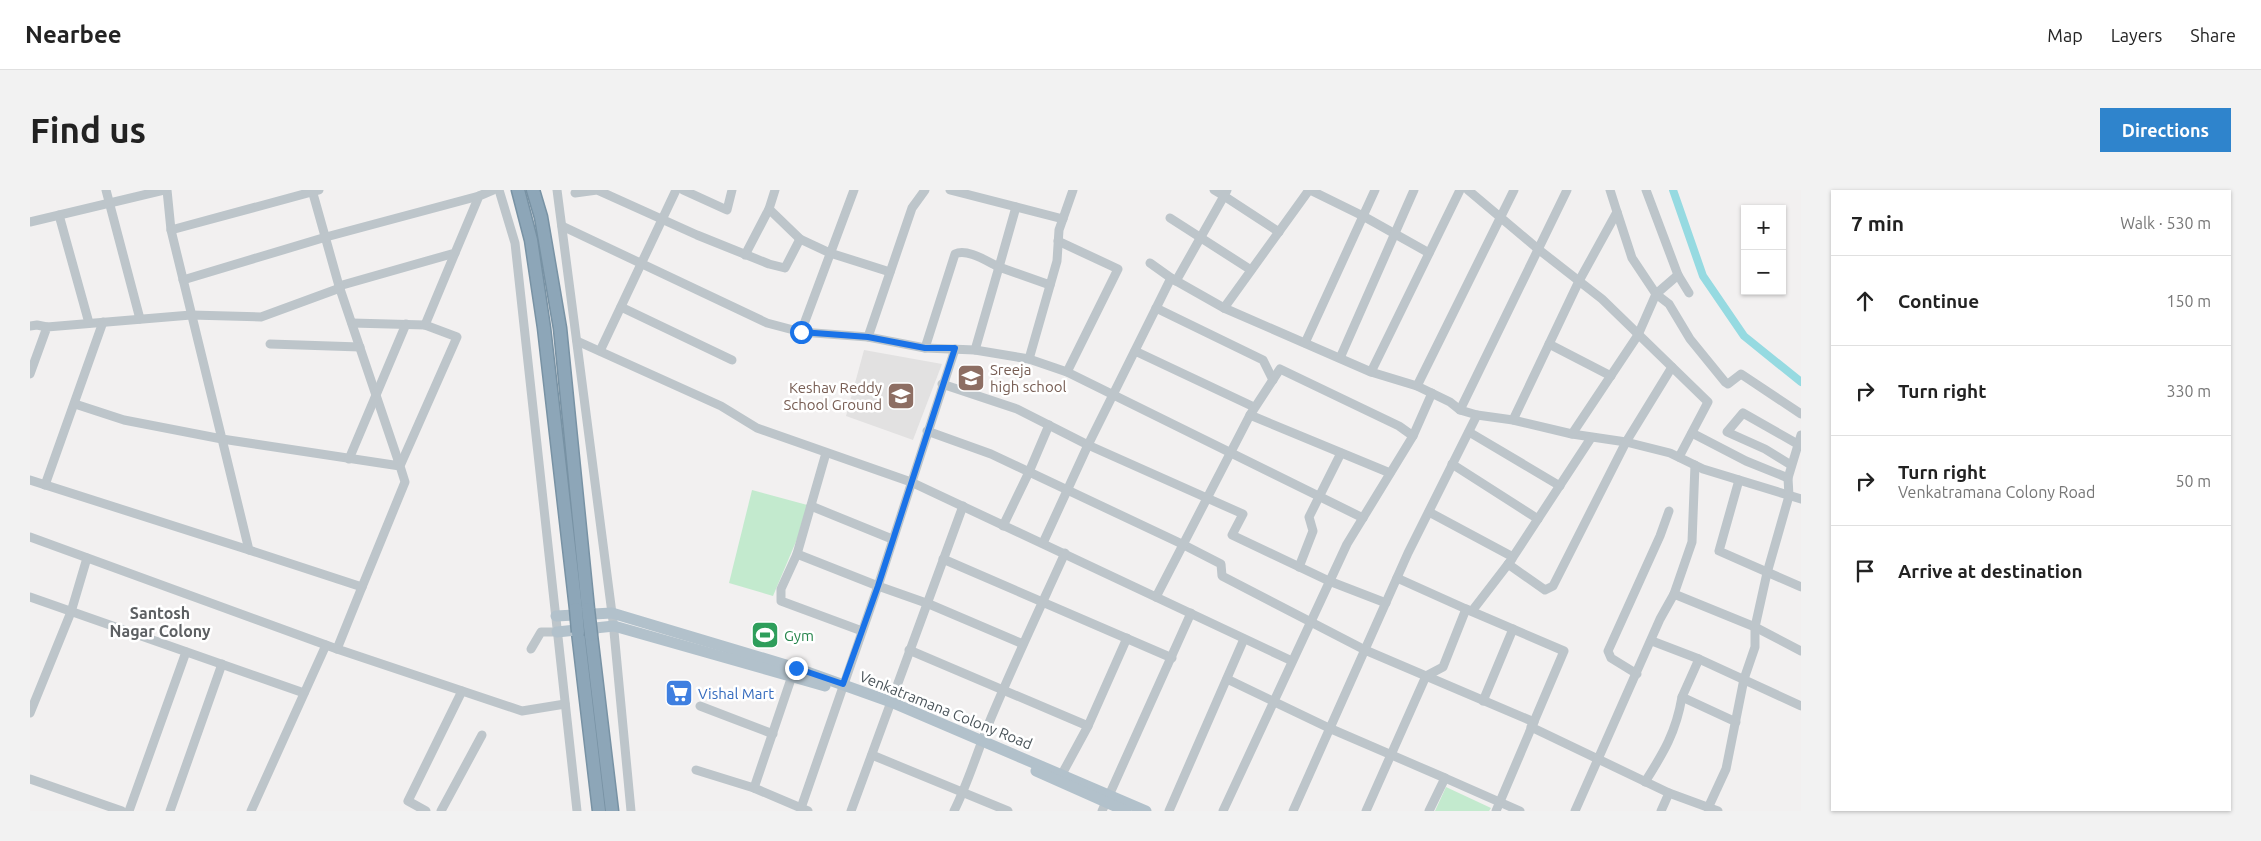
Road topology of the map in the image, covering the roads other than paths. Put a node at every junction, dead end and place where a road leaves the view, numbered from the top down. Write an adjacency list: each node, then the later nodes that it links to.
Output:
1 (106, 190): 30 (street)
2 (165, 190): 30 (street); 42 (street)
3 (493, 190): 29 (street)
4 (499, 190): 181 (street)
5 (518, 190): 176 (highway)
6 (533, 190): 176 (highway)
7 (557, 190): 41 (street)
8 (676, 190): 38 (street)
9 (683, 190): 10 (street)
10 (732, 190)
11 (775, 190): 32 (street)
12 (854, 190): 50 (street)
13 (925, 190): 58 (street)
14 (950, 190): 31 (street)
15 (1073, 190): 39 (street)
16 (1214, 190): 28 (street)
17 (1310, 190): 35 (street); 43 (street)
18 (1375, 190): 35 (street)
19 (1414, 190): 44 (street)
20 (1460, 190): 52 (street)
21 (1468, 190): 36 (street)
22 (1514, 190): 36 (street)
23 (1567, 190): 49 (street)
24 (1610, 190): 33 (street)
25 (1646, 190): 59 (street)
26 (314, 191): 42 (street); 45 (street)
27 (575, 193): 38 (street)
28 (1226, 193): 43 (street); 47 (street)
29 (479, 196): 45 (street); 51 (street)
30 (109, 203): 34 (street); 71 (street)
31 (1016, 207): 39 (street); 56 (street)
32 (769, 209): 46 (street); 53 (street)
33 (1617, 212): 62 (street); 66 (street)
34 (59, 215): 40 (street); 73 (street)
35 (1363, 216): 44 (street); 83 (street)
36 (1500, 217): 49 (street); 102 (street)
37 (1170, 218): 47 (street)
38 (664, 219): 53 (street); 55 (street)
39 (1063, 219): 48 (street)
40 (30, 222)
41 (562, 226): 55 (street); 82 (street)
42 (171, 230): 60 (street)
43 (1279, 232): 57 (street)
44 (1394, 235): 52 (street); 92 (street)
45 (326, 237): 60 (street); 64 (street)
46 (800, 238): 50 (street); 53 (street)
47 (1201, 238): 57 (street); 61 (street)
48 (1058, 241): 63 (street); 96 (street)
49 (1538, 249): 62 (street); 107 (street)
50 (830, 252): 58 (street); 79 (street)
51 (455, 253): 64 (street); 76 (street)
52 (1429, 253): 97 (street)
53 (745, 255)
54 (1150, 263): 61 (street)
55 (643, 264): 67 (street); 79 (street)
56 (999, 267): 63 (street); 87 (street); 89 (street)
57 (1251, 270): 69 (street)
58 (890, 272): 81 (street)
59 (1678, 275): 65 (street); 66 (street)
60 (183, 280): 70 (street)
61 (1174, 280): 68 (street); 69 (street)
62 (1579, 281): 80 (street); 85 (street)
63 (1050, 285): 93 (street)
64 (340, 287): 70 (street); 74 (street)
65 (1689, 293)
66 (1656, 294): 80 (street); 109 (street)
67 (621, 307): 90 (street); 94 (street)
68 (1156, 308): 91 (street); 100 (street)
69 (1224, 308): 83 (street)
70 (191, 315): 71 (street); 120 (street)
71 (140, 319): 72 (street)
72 (103, 322): 73 (street); 106 (street)
73 (90, 323): 78 (street)
74 (352, 323): 75 (street); 86 (street)
75 (406, 324): 76 (street); 103 (street)
76 (425, 325): 132 (street)
77 (30, 326): 78 (street)
78 (47, 327): 98 (street)
79 (801, 332): 81 (street)
80 (1638, 335): 95 (street); 99 (street)
81 (868, 337): 87 (street)
82 (577, 341): 90 (street); 179 (street)
83 (1305, 343): 92 (street)
84 (270, 344): 86 (street)
85 (1549, 344): 99 (street); 111 (street)
86 (360, 347): 103 (street)
87 (925, 348): 88 (street)
88 (955, 348): 89 (street); 101 (street)
89 (975, 350): 93 (street)
90 (600, 351): 126 (street)
91 (1135, 351): 105 (street); 108 (street)
92 (1340, 358): 97 (street)
93 (1029, 359): 96 (street)
94 (732, 360)
95 (1672, 367): 115 (street); 121 (street)
96 (1067, 372): 105 (street)
97 (1372, 372): 102 (street)
98 (30, 374)
99 (1611, 376): 116 (street)
100 (1273, 380): 108 (street); 118 (street)
101 (942, 384): 112 (street); 113 (street)
102 (1417, 386): 104 (street)
103 (376, 393): 128 (street); 132 (street)
104 (1432, 393): 107 (street); 118 (street)
105 (1113, 394): 122 (street); 124 (street)
106 (75, 404): 120 (street); 139 (street)
107 (1460, 410): 110 (street)
108 (1252, 411): 124 (street); 125 (street)
109 (1801, 414)
110 (1477, 415): 111 (street); 114 (street)
111 (1513, 420): 116 (street)
112 (1049, 425): 122 (street); 133 (street)
113 (927, 431): 133 (street); 138 (street)
114 (1468, 432): 129 (street); 140 (street)
115 (1692, 433): 127 (street); 135 (street)
116 (1572, 434): 119 (street)
117 (1801, 435): 123 (street)
118 (1413, 436): 134 (street)
119 (1591, 438): 121 (street); 140 (street)
120 (222, 439): 128 (street); 157 (street)
121 (1626, 442): 127 (street); 162 (street)
122 (1088, 445): 141 (street); 144 (street)
123 (1799, 446): 131 (street); 131 (street)
124 (1230, 452): 142 (street); 144 (street)
125 (1341, 453): 134 (street); 142 (street)
126 (826, 454): 138 (street); 146 (street)
127 (1679, 458): 130 (street)
128 (349, 459): 132 (street)
129 (1452, 464): 149 (street); 151 (street)
130 (1695, 465): 137 (street); 170 (street)
131 (1791, 465): 135 (street)
132 (400, 466): 168 (street)
133 (1029, 472): 141 (street); 152 (street)
134 (1390, 473): 150 (street)
135 (1788, 478): 143 (street)
136 (30, 480): 139 (street)
137 (1739, 480): 143 (street); 164 (street)
138 (911, 482): 147 (street); 154 (street)
139 (45, 485): 157 (street)
140 (1560, 486): 151 (street)
141 (1067, 491): 155 (street); 156 (street)
142 (1320, 496): 150 (street); 163 (street)
143 (1788, 496): 145 (street); 164 (street)
144 (1206, 497): 156 (street); 163 (street)
145 (1801, 499)
146 (811, 506): 154 (street); 158 (street)
147 (963, 506): 152 (street); 161 (street)
148 (1669, 511): 205 (street)
149 (1428, 512): 162 (street); 165 (street)
150 (1363, 518): 166 (street)
151 (1538, 519): 162 (street)
152 (1003, 526): 155 (street)
153 (30, 537): 160 (street)
154 (892, 539): 167 (street)
155 (1043, 543): 159 (street)
156 (1182, 544): 171 (street); 182 (street)
157 (249, 550): 168 (street)
158 (797, 554): 167 (street); 186 (street)
159 (1065, 554): 171 (street); 173 (street)
160 (86, 558): 178 (street); 193 (street)
161 (943, 559): 173 (street); 175 (street)
162 (1511, 560): 177 (street)
163 (1299, 567): 166 (street)
164 (1767, 573): 169 (street); 184 (street)
165 (1397, 578): 174 (street); 177 (street)
166 (1329, 581): 174 (street); 182 (street)
167 (878, 586): 175 (street); 186 (street)
168 (362, 587): 194 (street)
169 (1801, 587)
170 (1674, 594): 184 (street); 191 (street)
171 (1156, 596): 180 (street)
172 (30, 597): 178 (street)
173 (1043, 601): 189 (street); 192 (street)
174 (1386, 603): 197 (street)
175 (928, 604): 192 (street); 196 (street)
176 (582, 609): 188 (highway, bridge)
177 (1469, 610): 185 (street); 206 (street)
178 (71, 612): 199 (street); 220 (street)
179 (612, 612): 181 (main road, Venkatramana Colony Road); 183 (street); 204 (main road, Venkatramana Colony Road)
180 (1191, 613): 190 (street); 200 (street)
181 (556, 616): 187 (street)
182 (1310, 622): 197 (street); 202 (street)
183 (614, 626): 187 (main road); 204 (main road); 252 (street)
184 (1756, 627): 198 (street); 208 (street)
185 (1513, 629): 214 (street); 222 (street)
186 (862, 631): 209 (street)
187 (557, 632): 195 (street); 216 (street)
188 (584, 634): 250 (highway); 251 (highway)
189 (1127, 638): 200 (street); 223 (street)
190 (1244, 639): 202 (street); 207 (street)
191 (1652, 641): 201 (street); 205 (street)
192 (1023, 644): 210 (street)
193 (326, 645): 194 (street); 212 (street)
194 (337, 649): 211 (street)
195 (531, 649)
196 (909, 650): 210 (street); 217 (street)
197 (1365, 650): 206 (street); 224 (street)
198 (1801, 650)
199 (186, 652): 203 (street); 244 (street)
200 (1172, 658): 239 (street)
201 (1700, 658): 208 (street); 213 (street)
202 (1292, 662): 215 (street)
203 (222, 664): 212 (street); 245 (street)
204 (794, 672): 209 (main road, Venkatramana Colony Road); 225 (street)
205 (1637, 674): 230 (street)
206 (1426, 676): 214 (street); 229 (street)
207 (1227, 679): 215 (street); 258 (street)
208 (1744, 679): 218 (street); 221 (street)
209 (842, 687): 217 (main road, Venkatramana Colony Road); 242 (street)
210 (1003, 689): 223 (street); 227 (street)
211 (462, 691): 216 (street); 247 (street)
212 (304, 693): 246 (street)
213 (1682, 697): 221 (street); 235 (street)
214 (1484, 701): 222 (street)
215 (1274, 702): 224 (street); 259 (street)
216 (565, 704): 249 (street)
217 (890, 705): 227 (main road, Venkatramana Colony Road); 228 (street)
218 (1801, 705)
219 (700, 706): 225 (street)
220 (30, 713)
221 (1736, 722): 241 (street)
222 (1533, 725): 230 (street); 240 (street)
223 (1088, 726): 232 (street)
224 (1329, 728): 229 (street); 260 (street)
225 (773, 734): 236 (street)
226 (482, 735): 248 (street)
227 (981, 743): 232 (main road, Venkatramana Colony Road); 237 (street); 239 (main road)
228 (872, 755): 237 (street); 253 (street)
229 (1391, 756): 233 (street); 261 (street)
230 (1599, 759): 235 (street); 264 (street)
231 (696, 770): 236 (street)
232 (1062, 774): 239 (main road, Venkatramana Colony Road)
233 (1445, 778): 240 (street); 262 (street)
234 (30, 779): 243 (street)
235 (1645, 782): 238 (street)
236 (754, 788): 242 (street)
237 (964, 791): 254 (street); 255 (street)
238 (1669, 793): 241 (street); 265 (street)
239 (1105, 802): 256 (main road); 257 (main road, Venkatramana Colony Road)
240 (1498, 807): 263 (street)
241 (1708, 808): 266 (street)
242 (805, 810)
243 (122, 811)
244 (129, 811)
245 (170, 811)
246 (251, 811)
247 (426, 811)
248 (441, 811)
249 (577, 811)
250 (599, 811)
251 (612, 811)
252 (631, 811)
253 (851, 811)
254 (954, 811)
255 (1008, 811)
256 (1126, 811)
257 (1146, 811)
258 (1169, 811)
259 (1223, 811)
260 (1292, 811)
261 (1366, 811)
262 (1429, 811)
263 (1520, 811)
264 (1575, 811)
265 (1662, 811)
266 (1718, 811)

